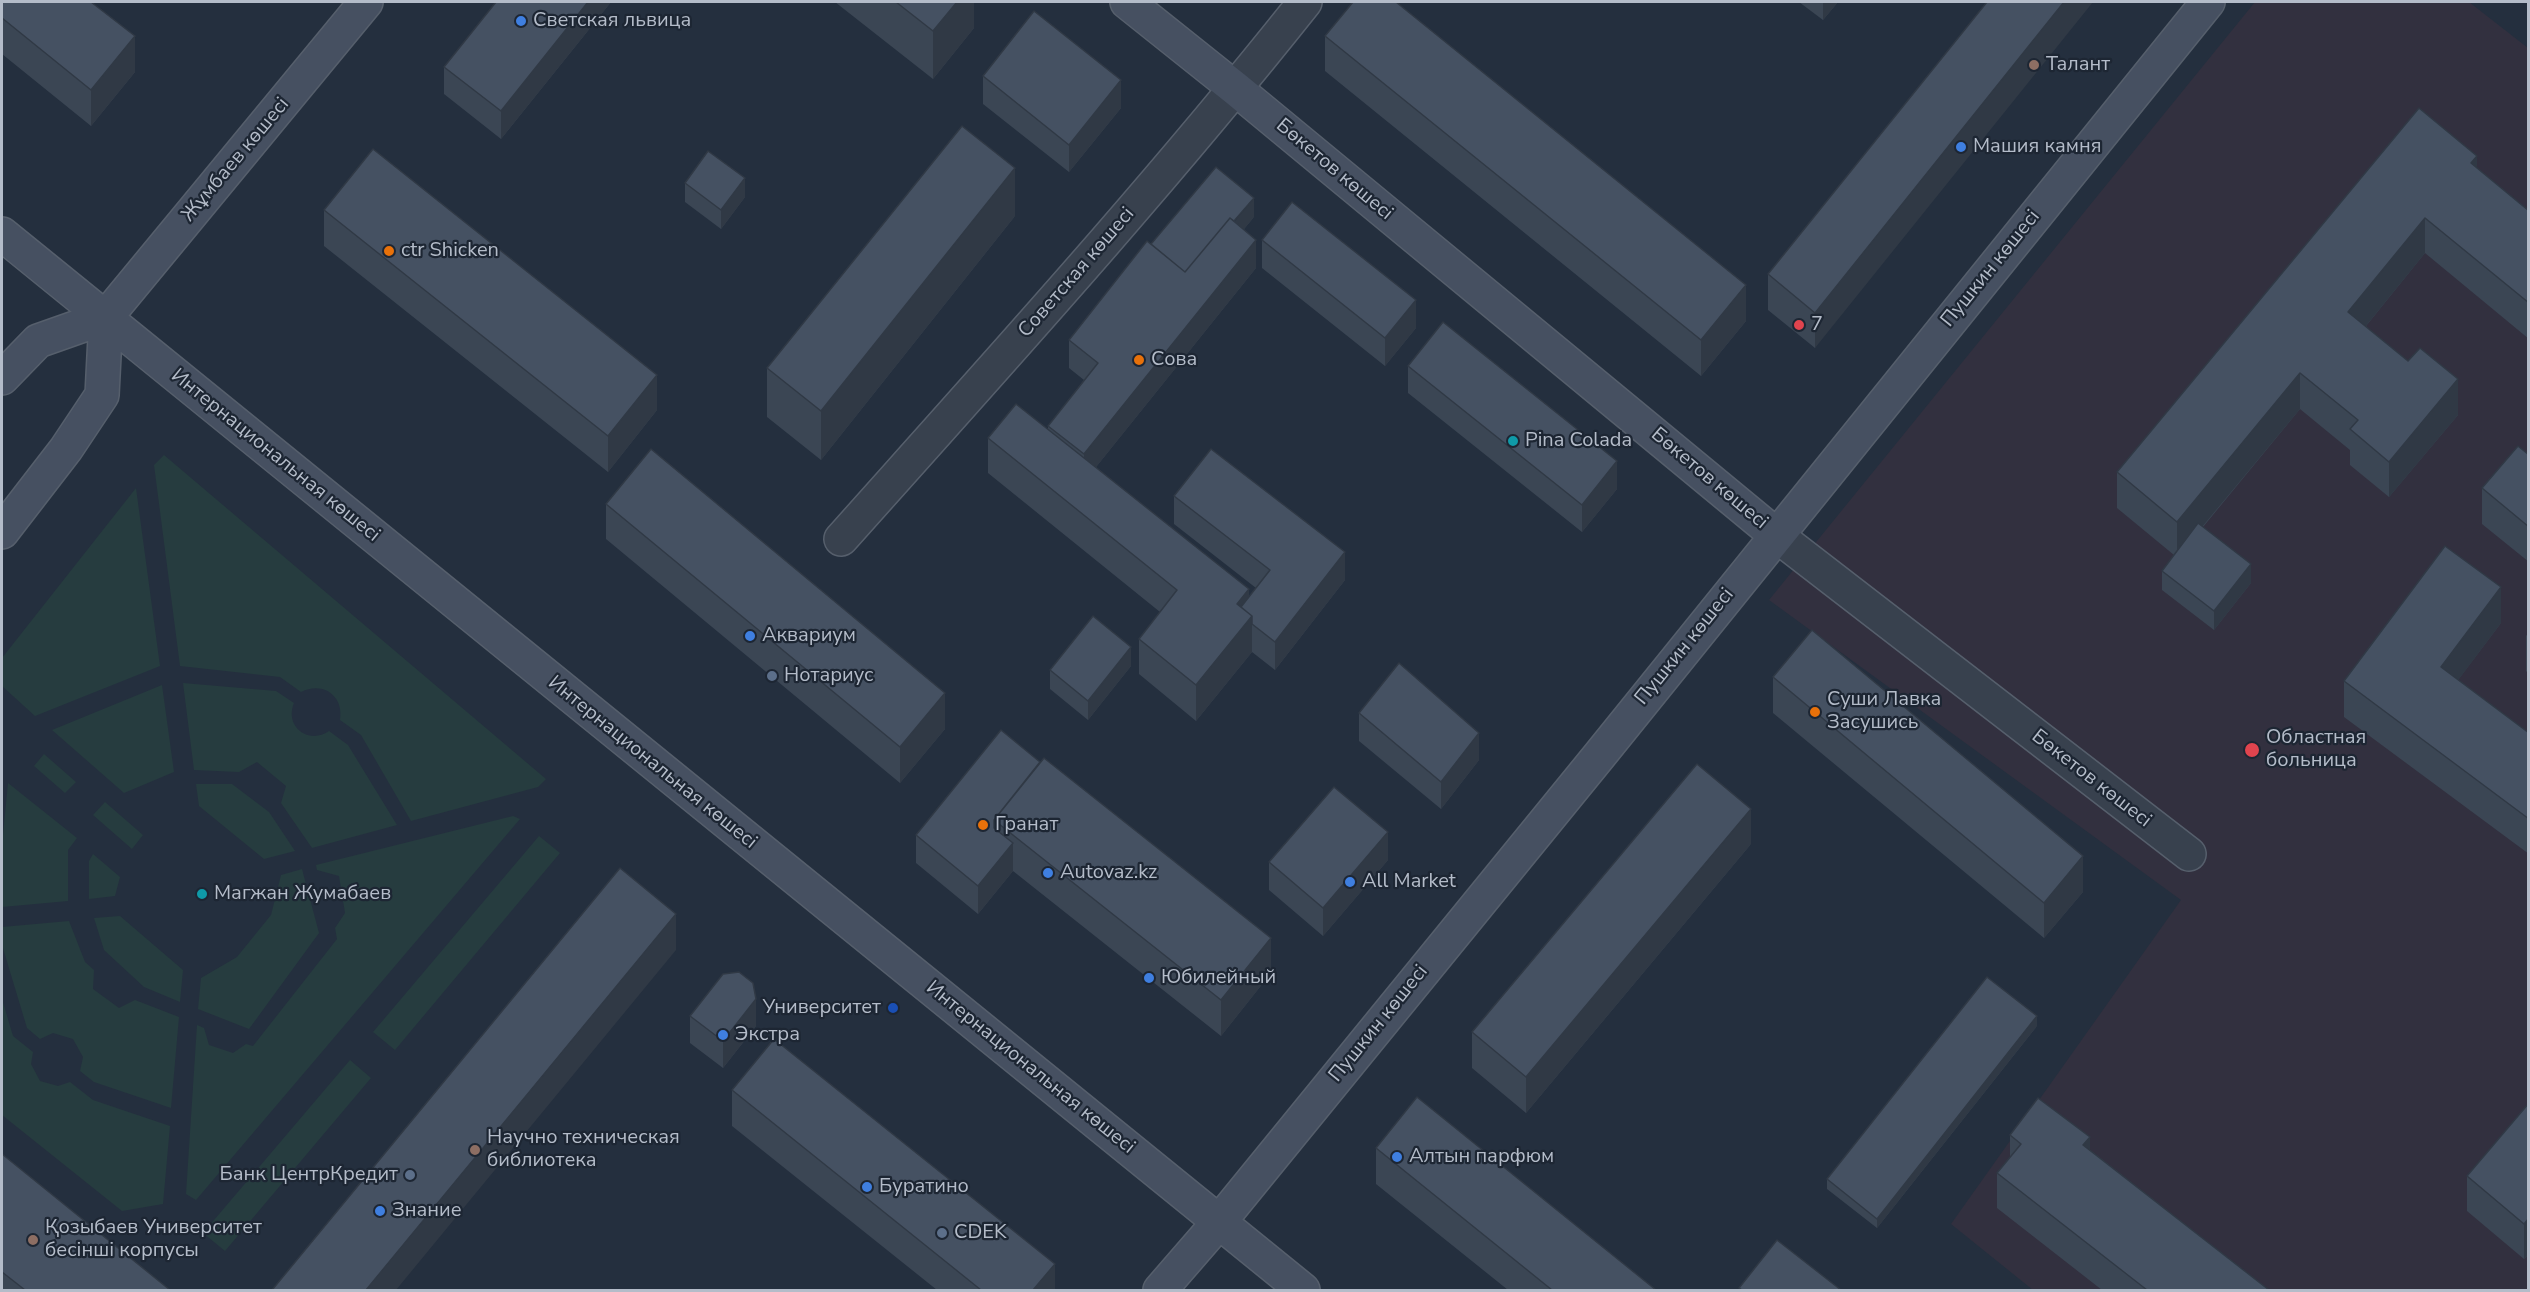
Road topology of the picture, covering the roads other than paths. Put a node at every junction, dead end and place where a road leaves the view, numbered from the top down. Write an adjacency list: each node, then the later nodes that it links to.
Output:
1 (366, 2): 7 (street, Жұмбаев көшесі)
2 (1126, 2): 5 (street, Бөкетов көшесі)
3 (1305, 2): 5 (street, Советская көшесі)
4 (2208, 2): 10 (street, Пушкин көшесі)
5 (1236, 89): 10 (street, Бөкетов көшесі); 11 (street, Советская көшесі)
6 (2, 234): 7 (street, Интернациональная көшесі)
7 (106, 317): 8 (street); 9 (street); 13 (street, Интернациональная көшесі)
8 (2, 378)
9 (2, 532)
10 (1776, 535): 12 (street, Бөкетов көшесі); 13 (street, Пушкин көшесі)
11 (842, 539)
12 (2189, 854)
13 (1219, 1222): 14 (street, Пушкин көшесі); 15 (street, Интернациональная көшесі)
14 (1160, 1290)
15 (1303, 1290)

